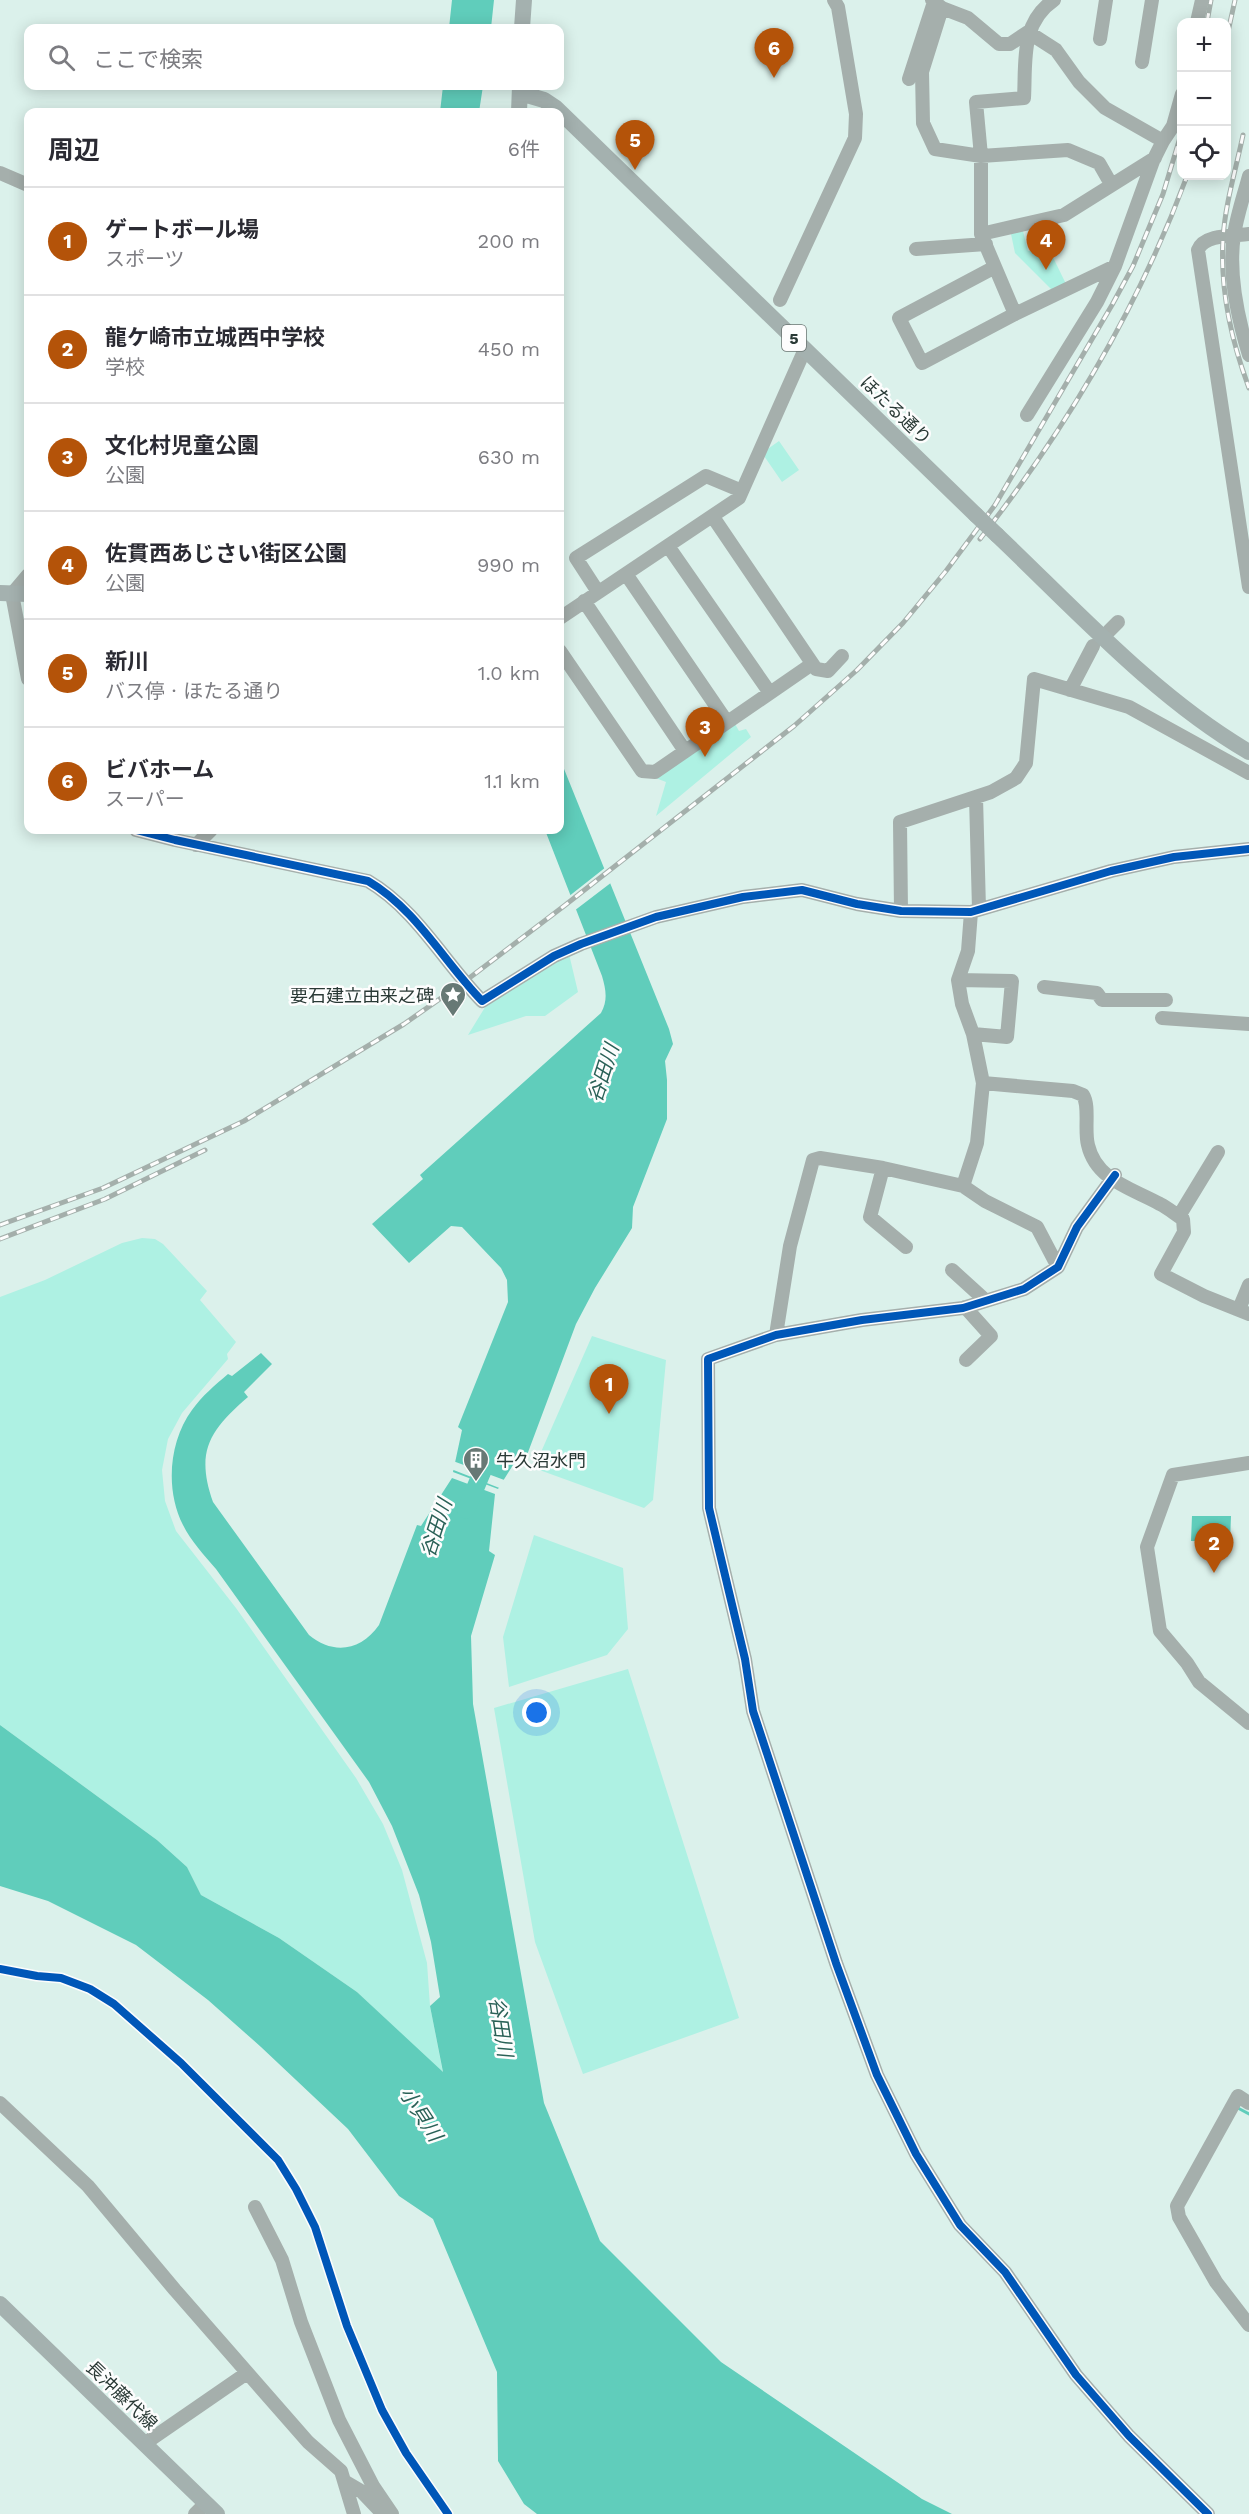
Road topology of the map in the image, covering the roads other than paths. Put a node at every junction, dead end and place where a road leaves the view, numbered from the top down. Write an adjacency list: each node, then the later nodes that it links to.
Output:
1 (524, 0): 9 (main road)
2 (834, 0): 33 (street)
3 (1106, 0): 11 (street)
4 (1152, 0): 12 (street)
5 (1202, 0): 8 (street)
6 (1049, 1): 10 (street)
7 (936, 3): 10 (street); 13 (street); 21 (street)
8 (1198, 18)
9 (522, 24)
10 (1028, 32): 20 (street); 21 (street)
11 (1100, 39)
12 (1142, 62)
13 (909, 79)
14 (520, 90): 16 (main road)
15 (522, 90): 17 (main road, ほたる通り / 5)
16 (519, 108)
17 (556, 108)
18 (1177, 112): 20 (street)
19 (564, 116): 36 (main road, ほたる通り / 5)
20 (1163, 141): 22 (street)
21 (981, 156): 26 (street); 29 (street)
22 (1155, 158): 26 (street); 31 (street)
23 (0, 173): 25 (street)
24 (1249, 176): 28 (street)
25 (24, 183)
26 (1111, 183): 29 (street)
27 (1249, 234): 28 (street)
28 (1234, 236): 34 (street); 44 (street)
29 (984, 239): 30 (street); 32 (street)
30 (916, 249)
31 (1114, 266): 35 (street); 38 (street)
32 (995, 267): 35 (street); 35 (street)
33 (780, 300)
34 (1244, 313): 37 (street)
35 (1015, 314)
36 (805, 348): 39 (street); 58 (main road, ほたる通り / 5, bridge)
37 (1249, 355)
38 (1027, 415)
39 (742, 491): 40 (street); 45 (street)
40 (713, 517): 41 (street); 53 (street)
41 (668, 546): 42 (street); 55 (street)
42 (626, 574): 45 (street); 56 (street)
43 (24, 580): 46 (street)
44 (1249, 587)
45 (598, 592): 47 (street)
46 (13, 594): 50 (street)
47 (584, 601): 48 (street); 57 (street)
48 (564, 615)
49 (1093, 646): 54 (street)
50 (24, 656)
51 (842, 656): 53 (street)
52 (564, 657): 57 (street)
53 (812, 664): 55 (street)
54 (1070, 690): 59 (street); 60 (street)
55 (770, 693): 56 (street)
56 (728, 722): 57 (street)
57 (685, 751)
58 (1249, 752)
59 (1249, 773)
60 (976, 797): 65 (street); 66 (street)
61 (153, 834): 63 (street)
62 (207, 834): 63 (street)
63 (196, 844): 66 (street)
64 (1249, 849): 65 (street)
65 (975, 910): 66 (street); 67 (street)
66 (901, 911)
67 (958, 980): 72 (street); 72 (street)
68 (1044, 987): 69 (street)
69 (1166, 1000)
70 (1162, 1018): 71 (street)
71 (1249, 1024)
72 (973, 1034): 73 (street)
73 (983, 1083): 76 (street); 77 (street)
74 (1218, 1152): 78 (street)
75 (883, 1167): 77 (street); 79 (street); 86 (street)
76 (1114, 1178): 78 (street); 80 (street)
77 (963, 1186): 80 (street)
78 (1179, 1216): 85 (street)
79 (906, 1247)
80 (1059, 1267): 83 (street)
81 (952, 1270): 83 (street)
82 (1249, 1285): 85 (street)
83 (985, 1300): 84 (street)
84 (965, 1308): 86 (street); 87 (street)
85 (1244, 1311)
86 (776, 1335): 102 (street)
87 (966, 1360)
88 (1249, 1463): 89 (street)
89 (1249, 1723)
90 (0, 2103): 95 (street)
91 (1249, 2103): 94 (street)
92 (255, 2207): 101 (street)
93 (0, 2304): 96 (main road, 長沖藤代線)
94 (1249, 2325)
95 (247, 2373): 96 (street); 97 (street)
96 (144, 2444): 98 (main road, 長沖藤代線)
97 (344, 2481): 99 (street); 100 (street)
98 (206, 2510)
99 (354, 2514)
100 (383, 2514)
101 (392, 2514)
102 (1208, 2514)

